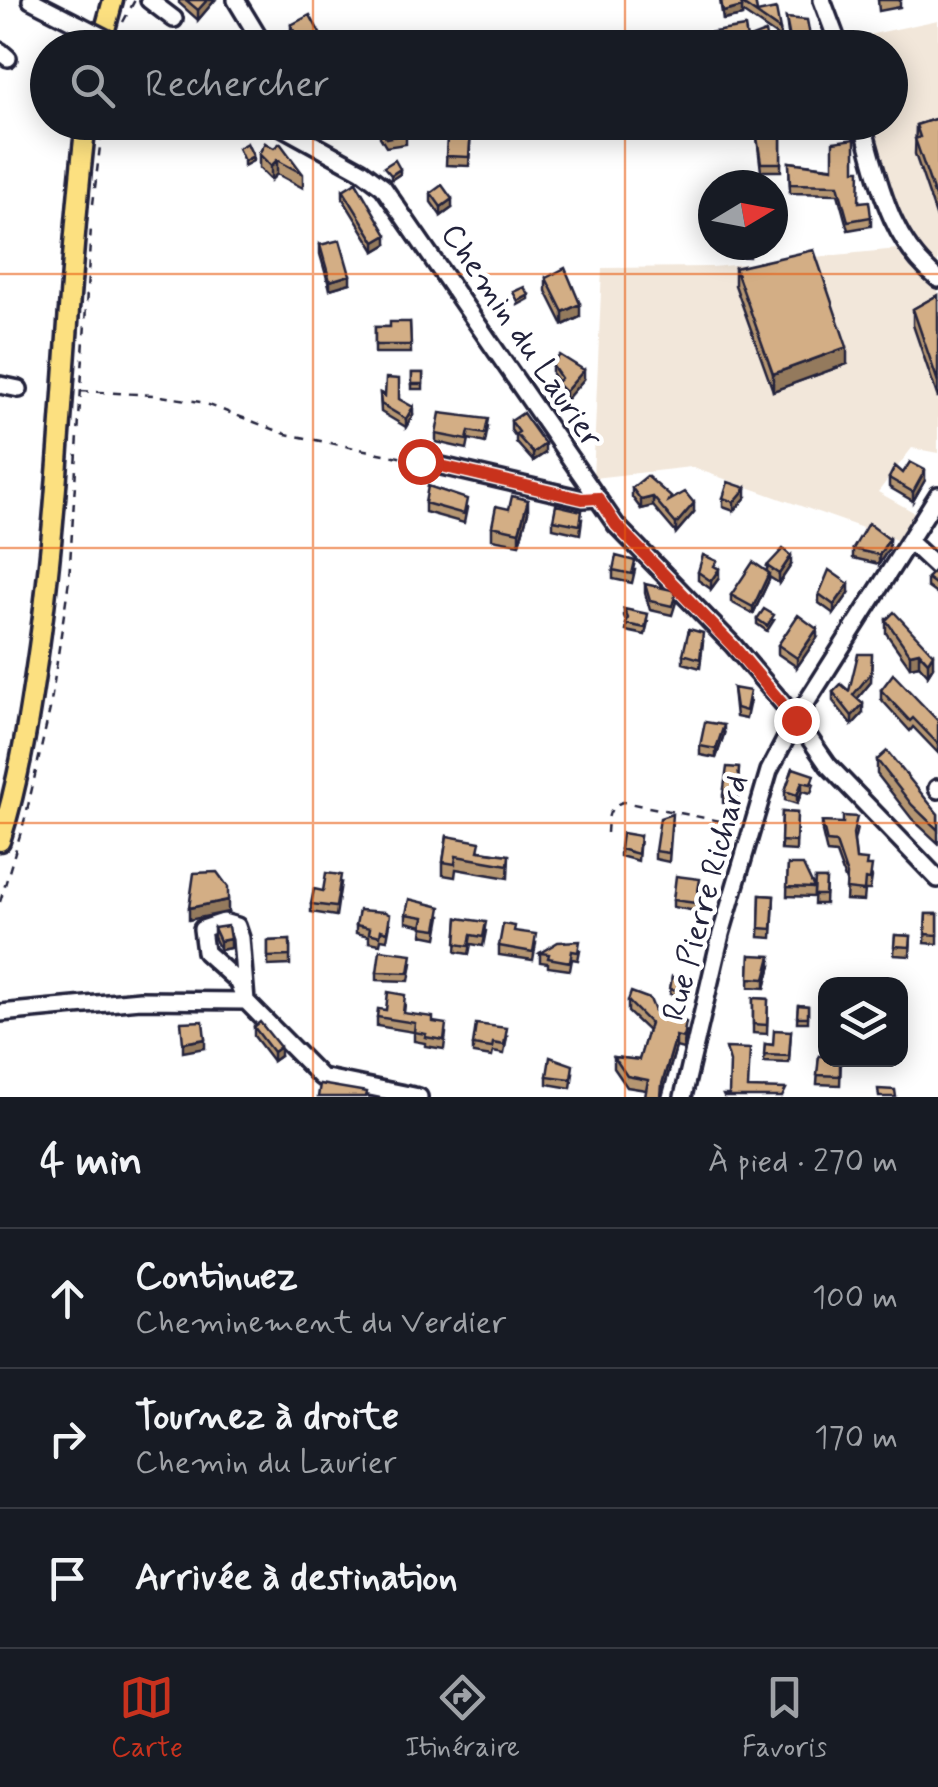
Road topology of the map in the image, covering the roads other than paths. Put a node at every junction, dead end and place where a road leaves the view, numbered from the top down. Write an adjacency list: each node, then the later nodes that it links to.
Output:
1 (31, 0): 7 (street, bridge)
2 (113, 0): 8 (main road)
3 (149, 0): 6 (street)
4 (236, 0): 9 (street)
5 (822, 0): 10 (street)
6 (174, 19)
7 (90, 30)
8 (105, 30)
9 (254, 30)
10 (833, 30)
11 (84, 140): 23 (main road)
12 (308, 140): 19 (street, Chemin du Laurier)
13 (867, 140): 14 (street)
14 (938, 279)
15 (0, 384): 16 (street)
16 (19, 389)
17 (420, 461): 19 (street)
18 (938, 495): 20 (street, Rue Pierre Richard)
19 (598, 498): 22 (street, Chemin du Laurier)
20 (910, 542): 21 (street); 22 (street, Rue Pierre Richard)
21 (938, 568)
22 (796, 720): 24 (street, Chemin du Laurier); 28 (street, Rue Pierre Richard)
23 (0, 841)
24 (938, 879)
25 (246, 1001): 25 (street); 26 (street); 27 (street)
26 (0, 1013)
27 (419, 1097)
28 (683, 1097)

